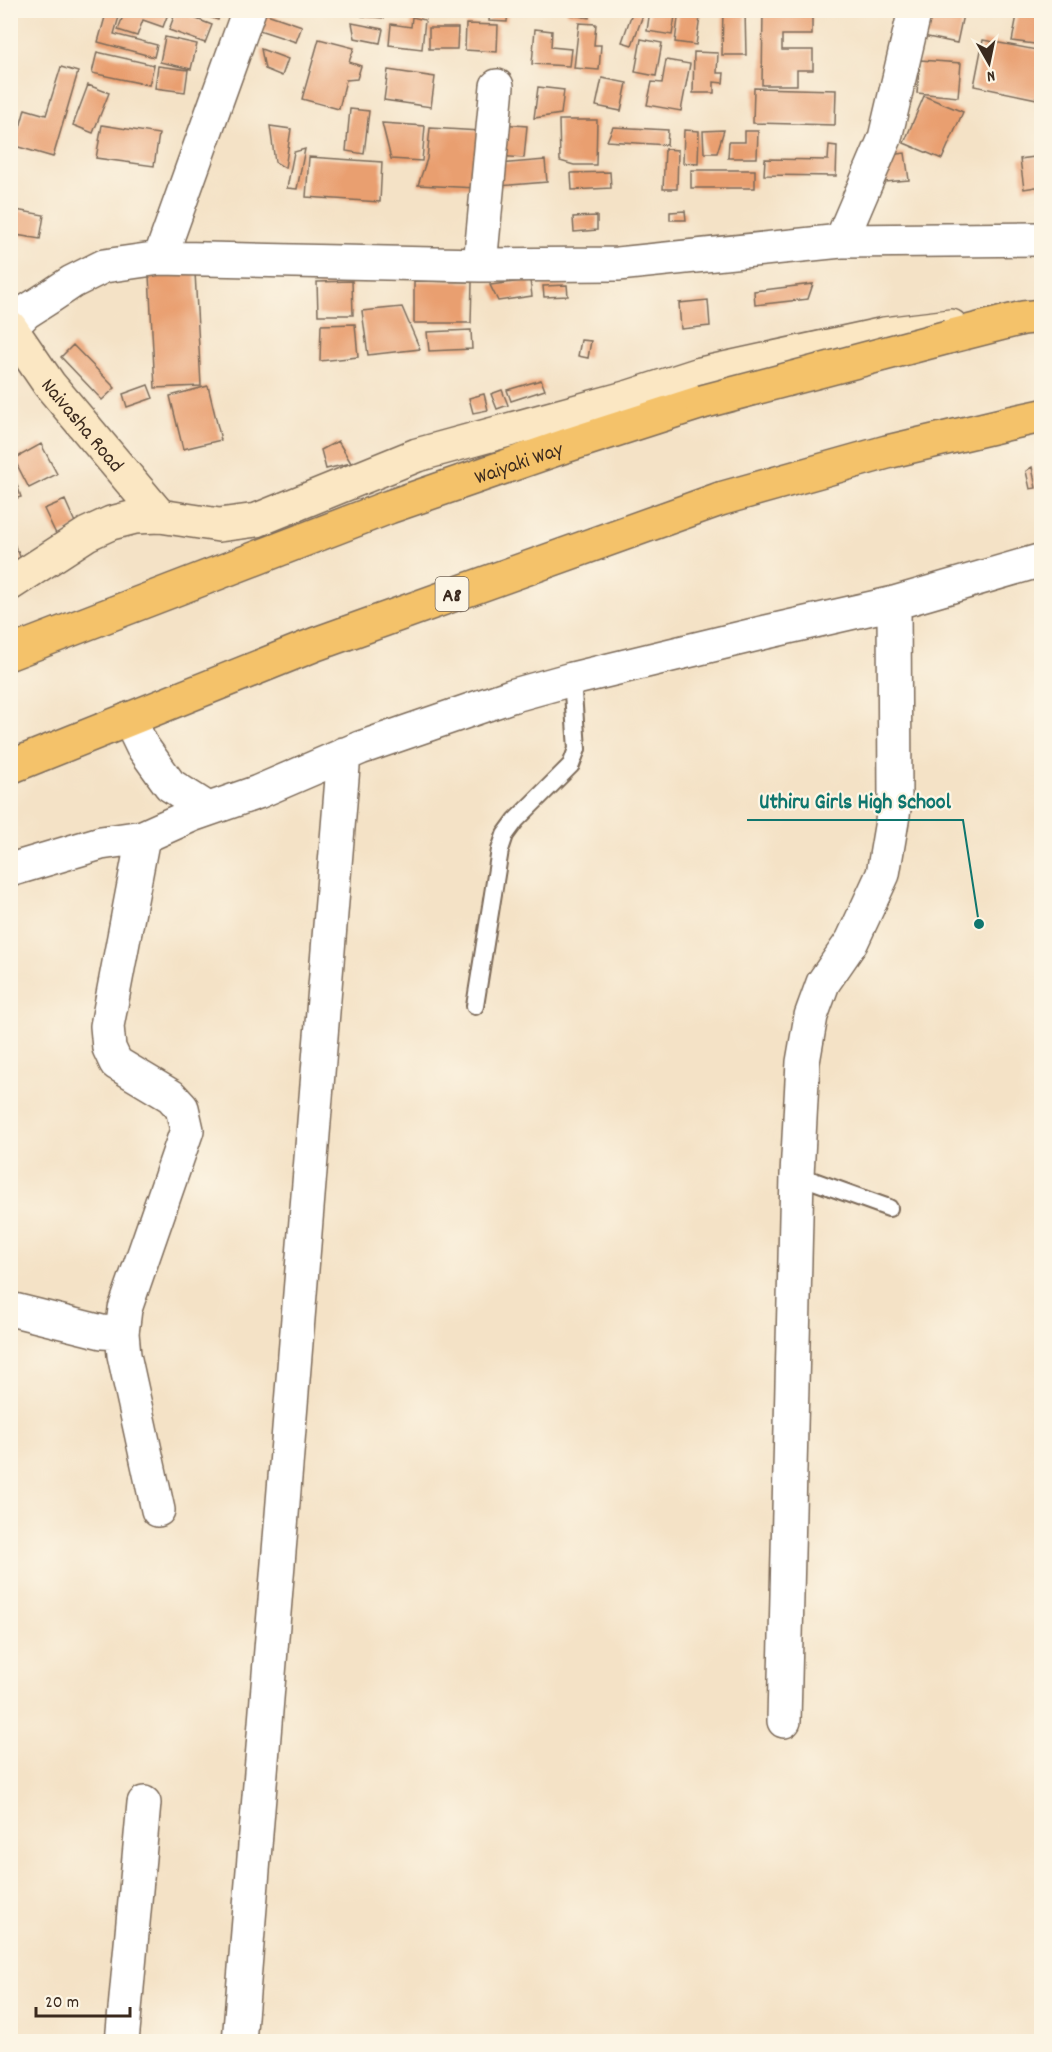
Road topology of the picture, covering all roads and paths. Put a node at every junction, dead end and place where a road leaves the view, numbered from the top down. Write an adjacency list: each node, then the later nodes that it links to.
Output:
1 (249, 10): 6 (street)
2 (915, 10): 5 (street)
3 (497, 86): 7 (street)
4 (1041, 240): 5 (street)
5 (841, 241): 7 (street)
6 (160, 258): 7 (street); 9 (street)
7 (480, 265)
8 (1032, 317): 11 (main road); 15 (highway, Waiyaki Way, bridge)
9 (11, 327): 11 (main road, Naivasha Road)
10 (1041, 416): 17 (highway, A8, bridge)
11 (160, 516): 13 (main road)
12 (1041, 560): 14 (street)
13 (10, 584)
14 (894, 603): 16 (street); 24 (street)
15 (10, 653)
16 (572, 679): 18 (street); 23 (lane)
17 (129, 719): 19 (highway, A8); 20 (street)
18 (345, 754): 20 (street); 32 (street)
19 (10, 767)
20 (208, 810): 21 (street)
21 (143, 837): 22 (street); 27 (street)
22 (10, 870)
23 (475, 1006)
24 (797, 1175): 25 (lane); 29 (street)
25 (890, 1208)
26 (10, 1309): 27 (street)
27 (122, 1333): 28 (street)
28 (158, 1510)
29 (784, 1721)
30 (144, 1803): 31 (street)
31 (122, 2042)
32 (239, 2042)

